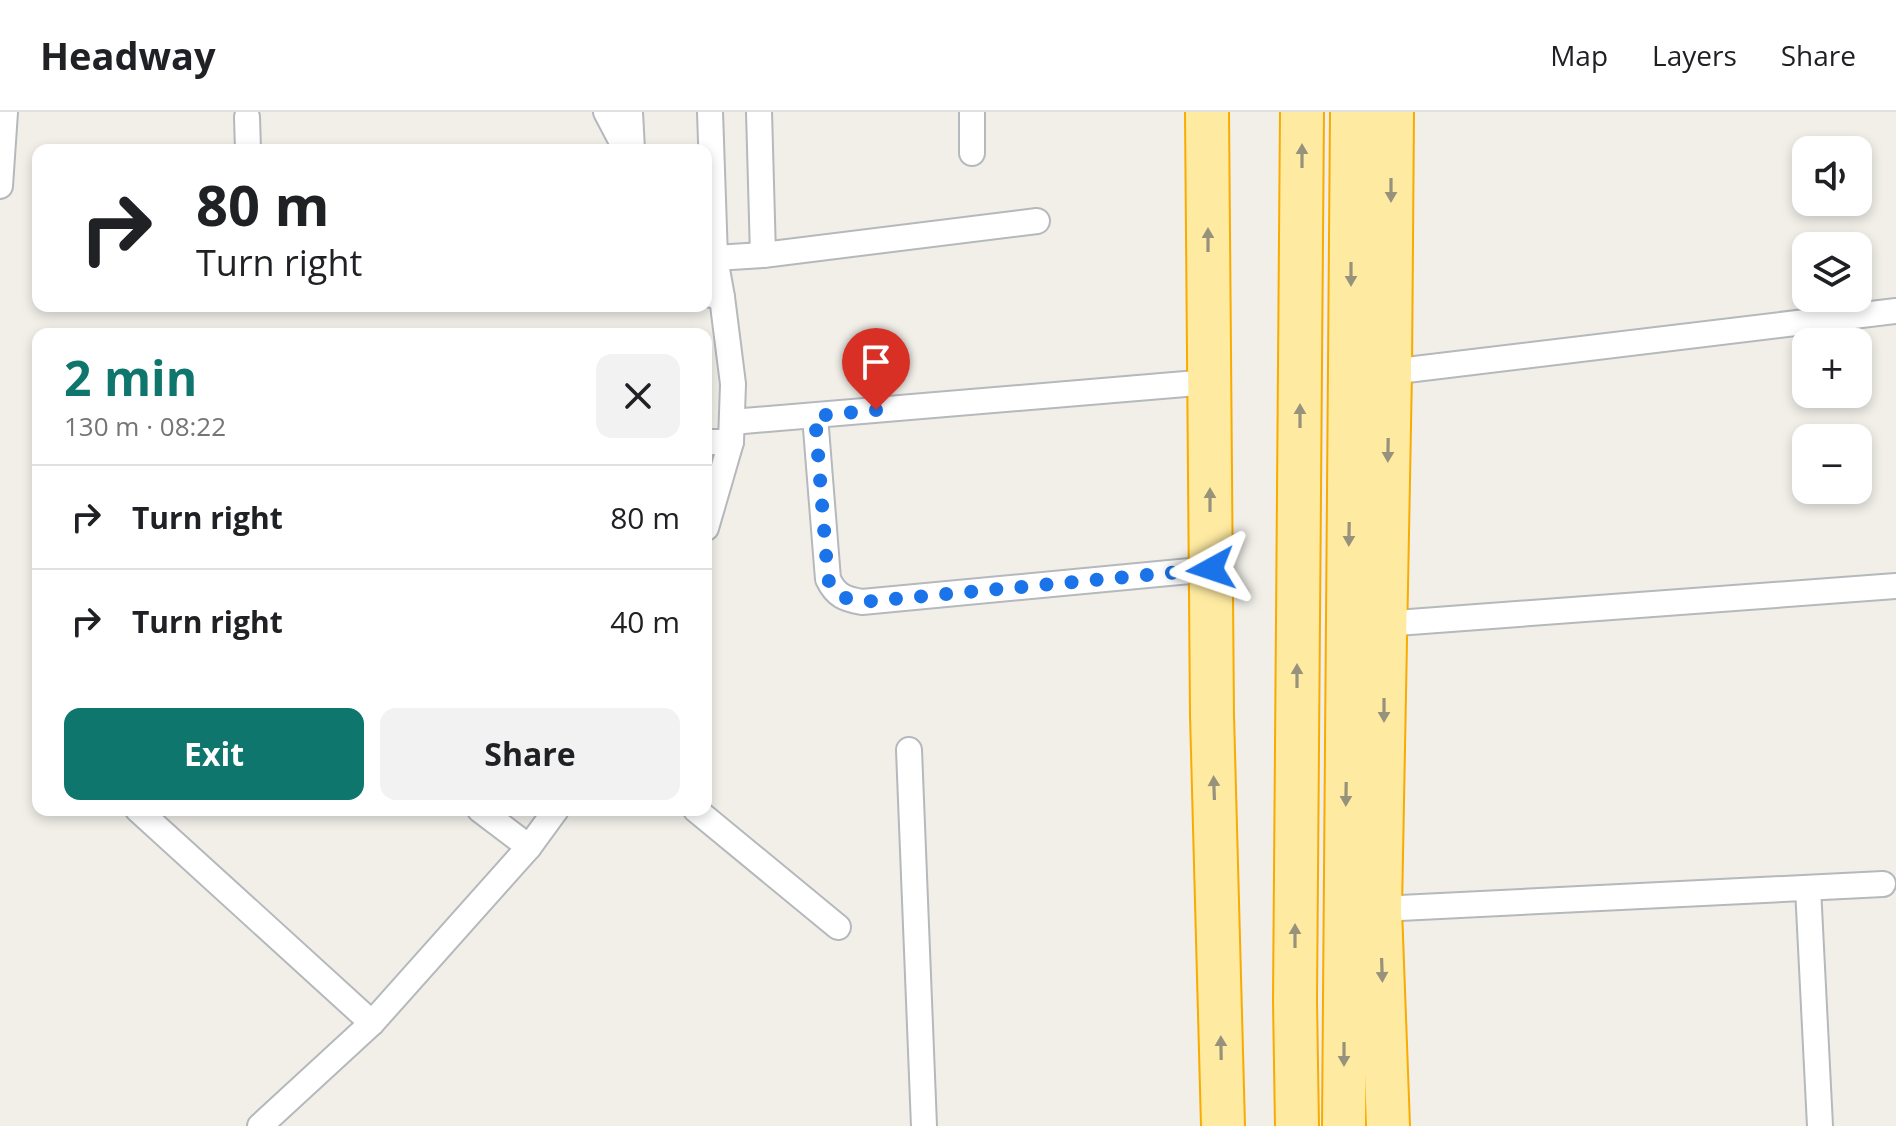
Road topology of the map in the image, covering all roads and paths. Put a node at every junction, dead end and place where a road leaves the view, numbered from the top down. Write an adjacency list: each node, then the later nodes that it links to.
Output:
1 (5, 112): 18 (street)
2 (606, 112): 13 (street)
3 (630, 112): 14 (street)
4 (710, 112): 15 (street)
5 (759, 112): 20 (street)
6 (972, 112): 16 (street)
7 (1207, 112): 25 (highway, one-way to 7)
8 (1302, 112): 47 (highway, one-way to 8)
9 (1352, 112): 48 (highway, one-way to 48)
10 (1392, 112): 24 (highway, one-way to 24)
11 (247, 117): 12 (street)
12 (248, 144)
13 (623, 144)
14 (632, 144)
15 (711, 144)
16 (972, 153)
17 (712, 170): 21 (street)
18 (0, 186)
19 (1037, 221): 20 (street)
20 (763, 255): 21 (street)
21 (715, 258): 22 (street)
22 (714, 296): 27 (street)
23 (1896, 311): 24 (street)
24 (1390, 372): 32 (highway, one-way to 32)
25 (1209, 382): 26 (street); 30 (highway, one-way to 25)
26 (815, 416): 27 (street); 30 (street)
27 (732, 432): 28 (street); 29 (street)
28 (712, 440)
29 (712, 506)
30 (1211, 569): 46 (highway, one-way to 30)
31 (1896, 586): 32 (street)
32 (1383, 624): 41 (highway, one-way to 41)
33 (909, 750): 45 (street)
34 (145, 816): 43 (street)
35 (488, 816): 38 (street)
36 (552, 816): 38 (street)
37 (703, 816): 42 (street)
38 (529, 847): 43 (street)
39 (1883, 884): 40 (street)
40 (1808, 888): 41 (street); 50 (street)
41 (1380, 909): 49 (highway, one-way to 49)
42 (838, 927)
43 (372, 1023): 44 (street)
44 (260, 1126)
45 (924, 1126)
46 (1223, 1126)
47 (1297, 1126)
48 (1344, 1126)
49 (1388, 1126)
50 (1820, 1126)

